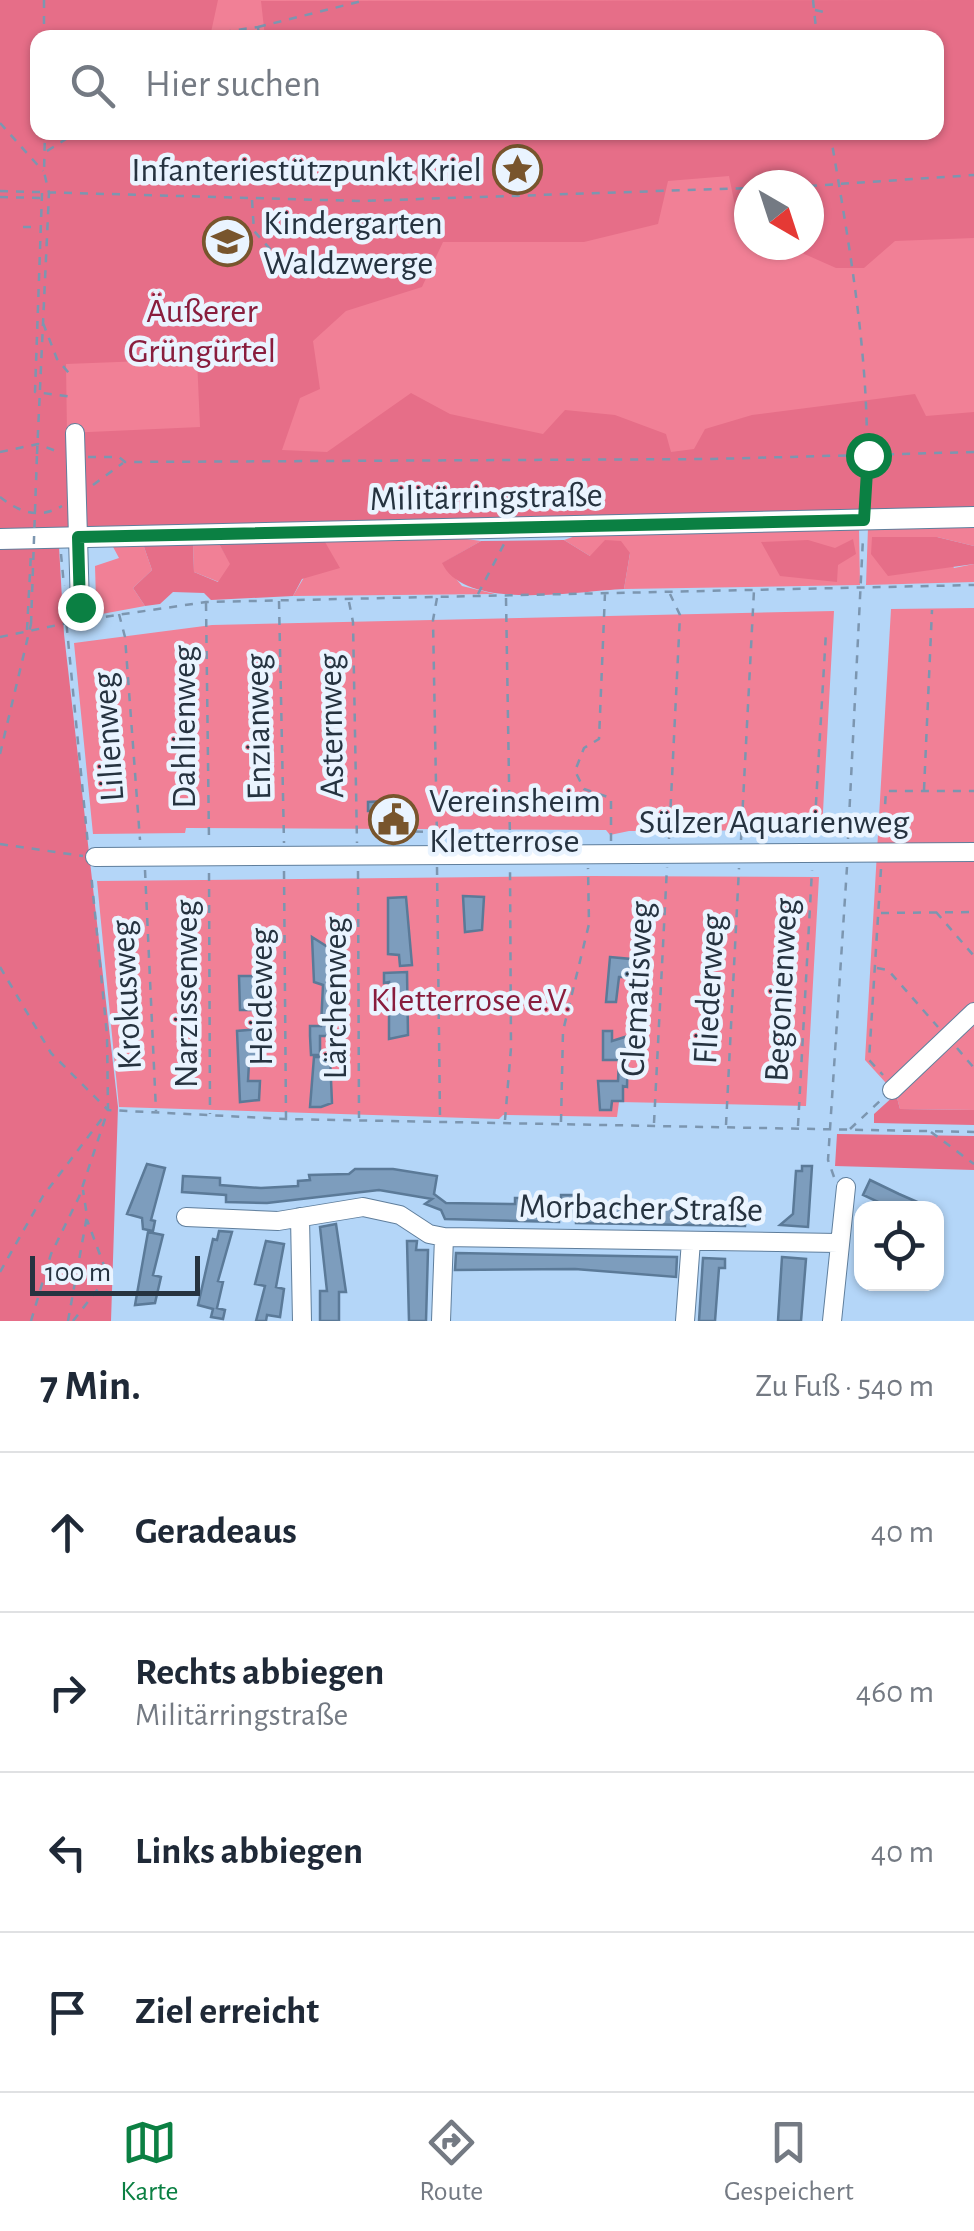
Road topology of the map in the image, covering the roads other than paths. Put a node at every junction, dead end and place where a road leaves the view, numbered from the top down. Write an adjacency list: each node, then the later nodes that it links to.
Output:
1 (75, 433): 3 (street)
2 (974, 518): 3 (main road, Militärringstraße)
3 (69, 537): 4 (main road, Militärringstraße); 5 (street)
4 (0, 539)
5 (80, 607)
6 (974, 852): 7 (street, Sülzer Aquarienweg)
7 (92, 857)
8 (974, 1012): 9 (street)
9 (892, 1086)
10 (846, 1188): 15 (street)
11 (186, 1217): 12 (street, Morbacher Straße)
12 (300, 1218): 13 (street, Morbacher Straße); 16 (street)
13 (444, 1237): 14 (street, Morbacher Straße); 17 (street)
14 (691, 1241): 15 (street, Morbacher Straße); 18 (street)
15 (838, 1242): 19 (street)
16 (302, 1321)
17 (441, 1321)
18 (685, 1321)
19 (832, 1321)

